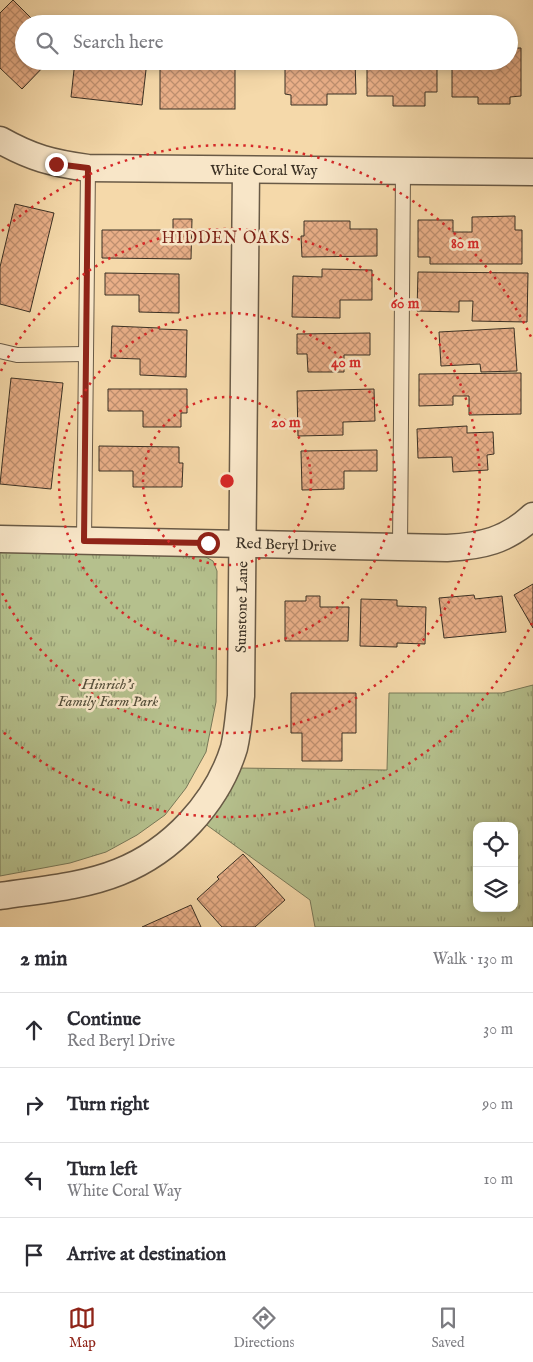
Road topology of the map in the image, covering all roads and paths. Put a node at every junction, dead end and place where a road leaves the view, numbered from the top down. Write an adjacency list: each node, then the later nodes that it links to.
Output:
1 (0, 140): 2 (street, White Coral Way)
2 (88, 168): 3 (street, White Coral Way); 7 (lane)
3 (246, 170): 4 (street, White Coral Way); 11 (street, Sunstone Lane)
4 (404, 170): 5 (street, White Coral Way); 12 (lane)
5 (533, 172)
6 (0, 351): 7 (lane)
7 (86, 354): 10 (lane)
8 (533, 516): 12 (street, Red Beryl Drive)
9 (0, 539): 10 (street, Red Beryl Drive)
10 (84, 541): 11 (street, Red Beryl Drive)
11 (243, 544): 12 (street, Red Beryl Drive); 13 (street, Sunstone Lane)
12 (400, 547)
13 (0, 896)

